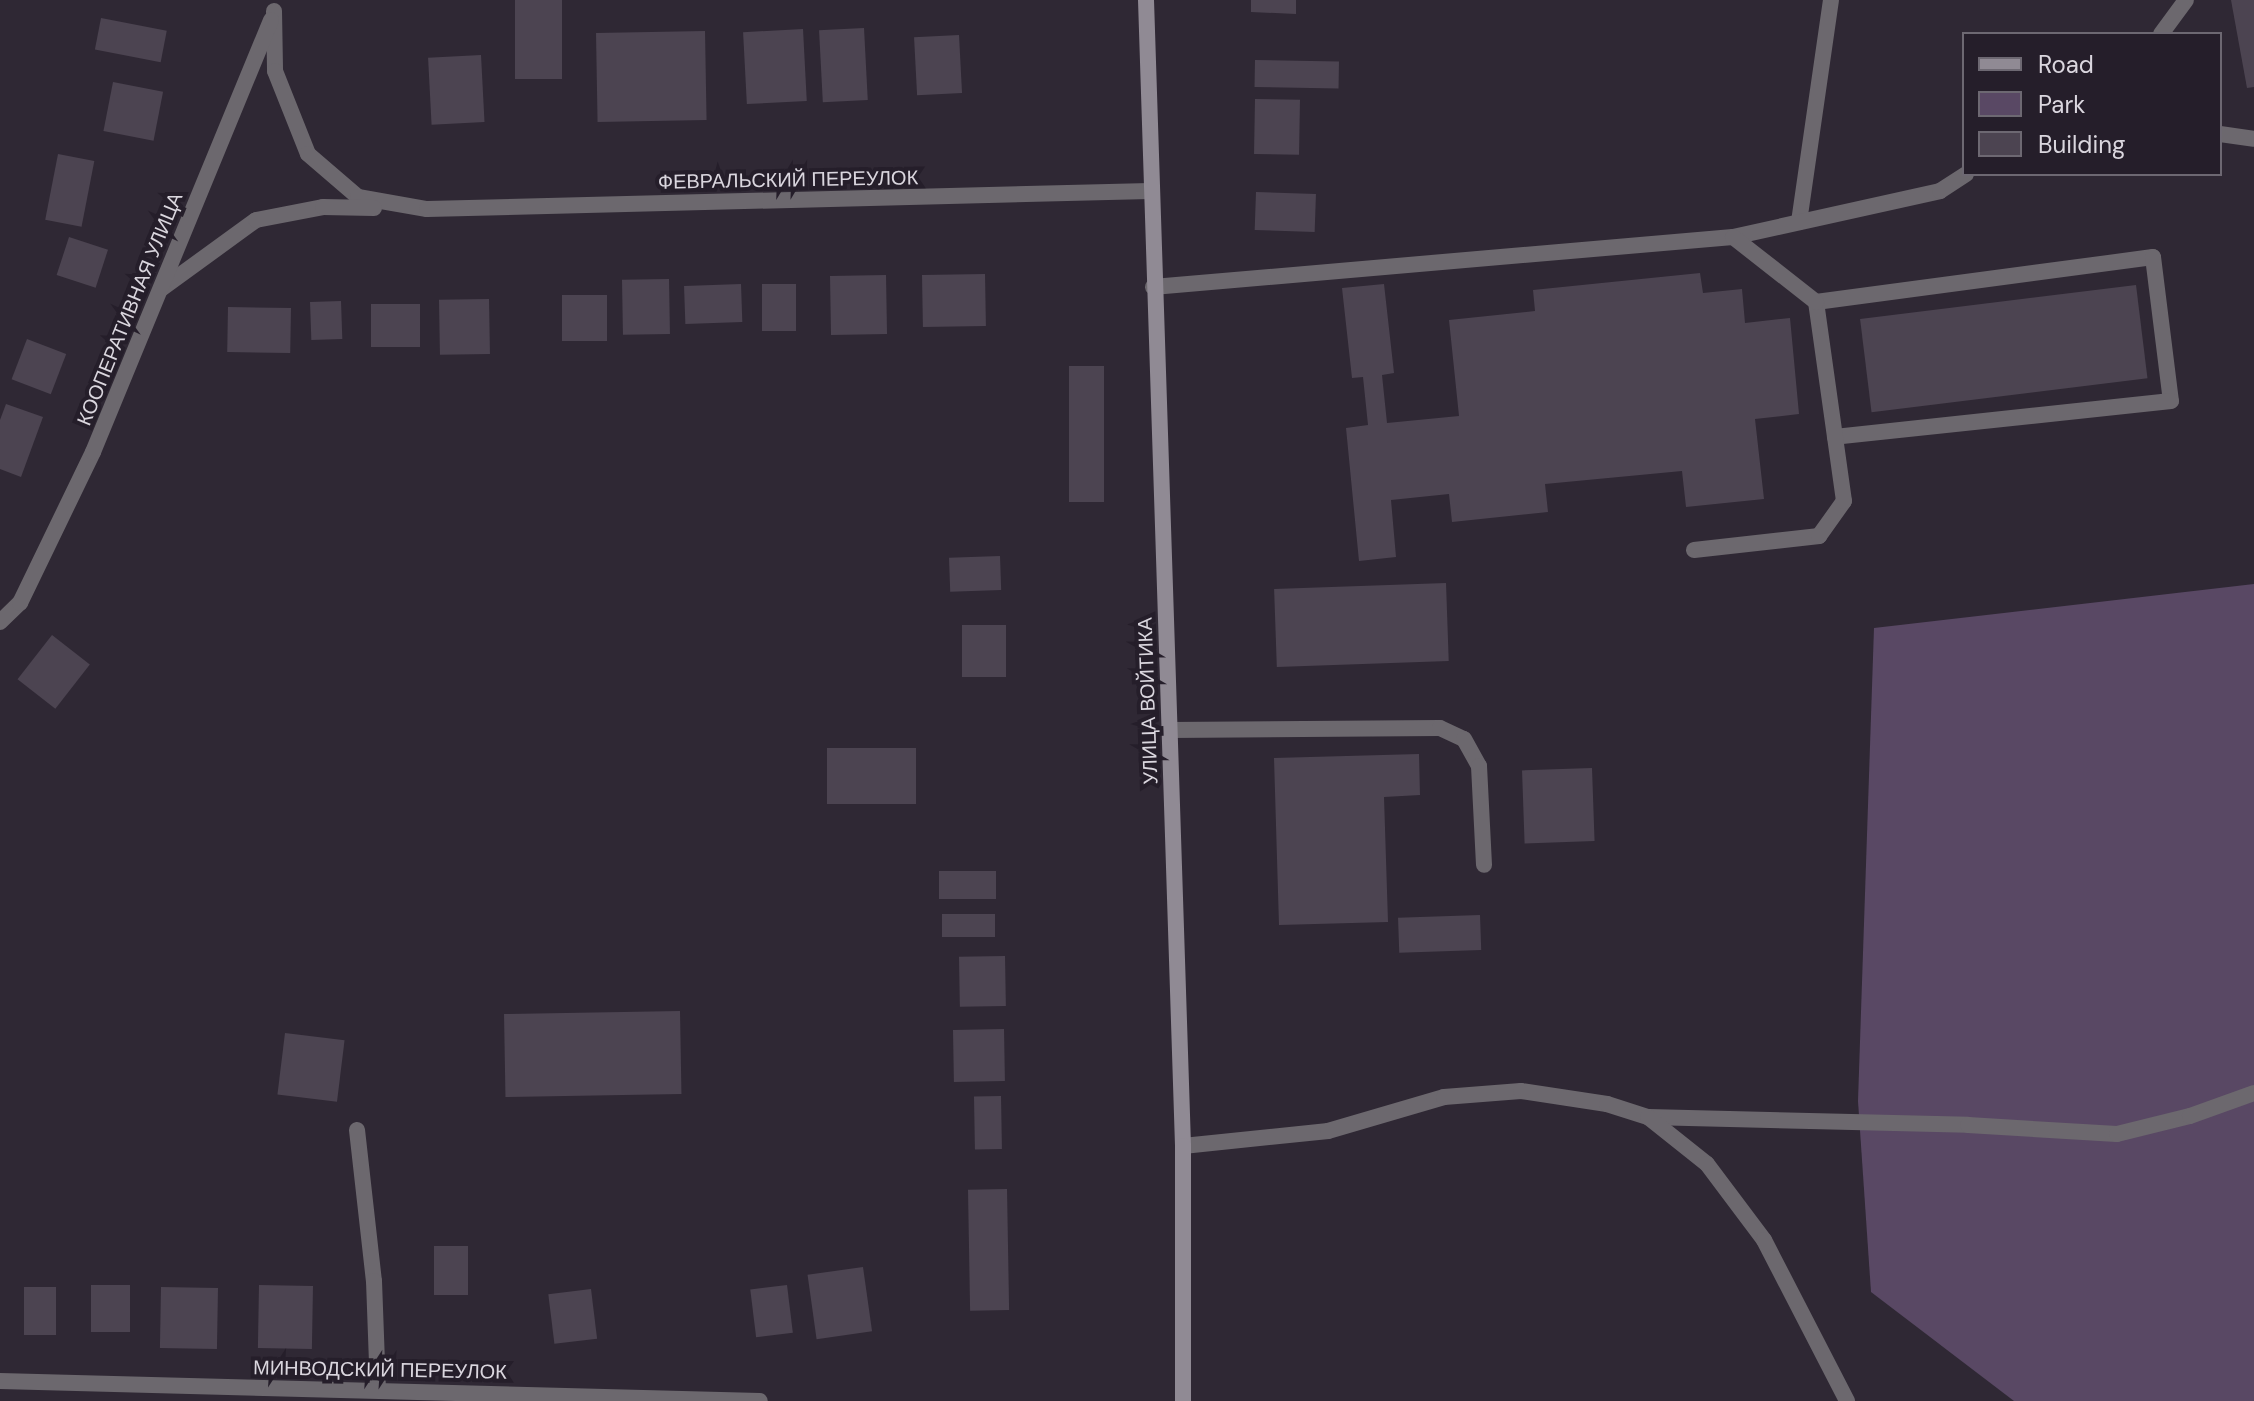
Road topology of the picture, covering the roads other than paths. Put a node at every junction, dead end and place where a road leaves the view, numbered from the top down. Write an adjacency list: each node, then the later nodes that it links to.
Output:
1 (1146, 0): 9 (main road, УЛИЦА ВОЙТИКА)
2 (1831, 0): 11 (street)
3 (2186, 0): 5 (street)
4 (275, 6): 10 (street, ФЕВРАЛЬСКИЙ ПЕРЕУЛОК); 14 (street, КООПЕРАТИВНАЯ УЛИЦА)
5 (2162, 32)
6 (2222, 134): 7 (street)
7 (2254, 139)
8 (1963, 176): 11 (street)
9 (1150, 191): 10 (street, ФЕВРАЛЬСКИЙ ПЕРЕУЛОК); 13 (main road, УЛИЦА ВОЙТИКА)
10 (427, 209): 14 (street, ФЕВРАЛЬСКИЙ ПЕРЕУЛОК)
11 (1799, 222): 12 (street)
12 (1733, 237): 13 (street); 15 (street)
13 (1153, 287): 19 (main road, УЛИЦА ВОЙТИКА)
14 (160, 290): 18 (street, КООПЕРАТИВНАЯ УЛИЦА)
15 (1816, 302): 16 (street); 16 (street)
16 (1835, 437): 17 (street)
17 (1694, 550)
18 (0, 622)
19 (1169, 730): 20 (street); 24 (main road, УЛИЦА ВОЙТИКА)
20 (1484, 865)
21 (2254, 1093): 22 (street)
22 (1648, 1117): 24 (street); 29 (street)
23 (357, 1130): 26 (street)
24 (1183, 1146): 28 (main road, УЛИЦА ВОЙТИКА)
25 (0, 1381): 26 (street, МИНВОДСКИЙ ПЕРЕУЛОК)
26 (378, 1390): 27 (street, МИНВОДСКИЙ ПЕРЕУЛОК)
27 (760, 1401)
28 (1183, 1401)
29 (1847, 1401)

